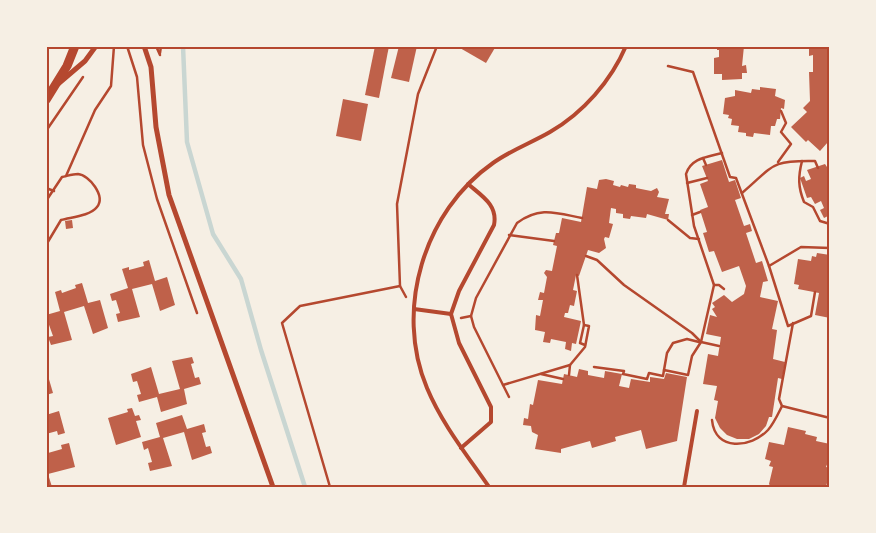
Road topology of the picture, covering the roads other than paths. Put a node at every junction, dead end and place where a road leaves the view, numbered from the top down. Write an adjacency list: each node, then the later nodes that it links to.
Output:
1 (76, 46): 5 (street)
2 (96, 46): 5 (street)
3 (626, 46): 7 (lane)
4 (144, 48): 12 (street)
5 (54, 88): 6 (street)
6 (46, 100)
7 (468, 184): 8 (lane); 9 (lane)
8 (414, 309): 9 (lane); 11 (lane)
9 (451, 314): 11 (lane)
10 (698, 411): 14 (lane)
11 (461, 448): 13 (lane)
12 (273, 487)
13 (489, 487)
14 (684, 487)

